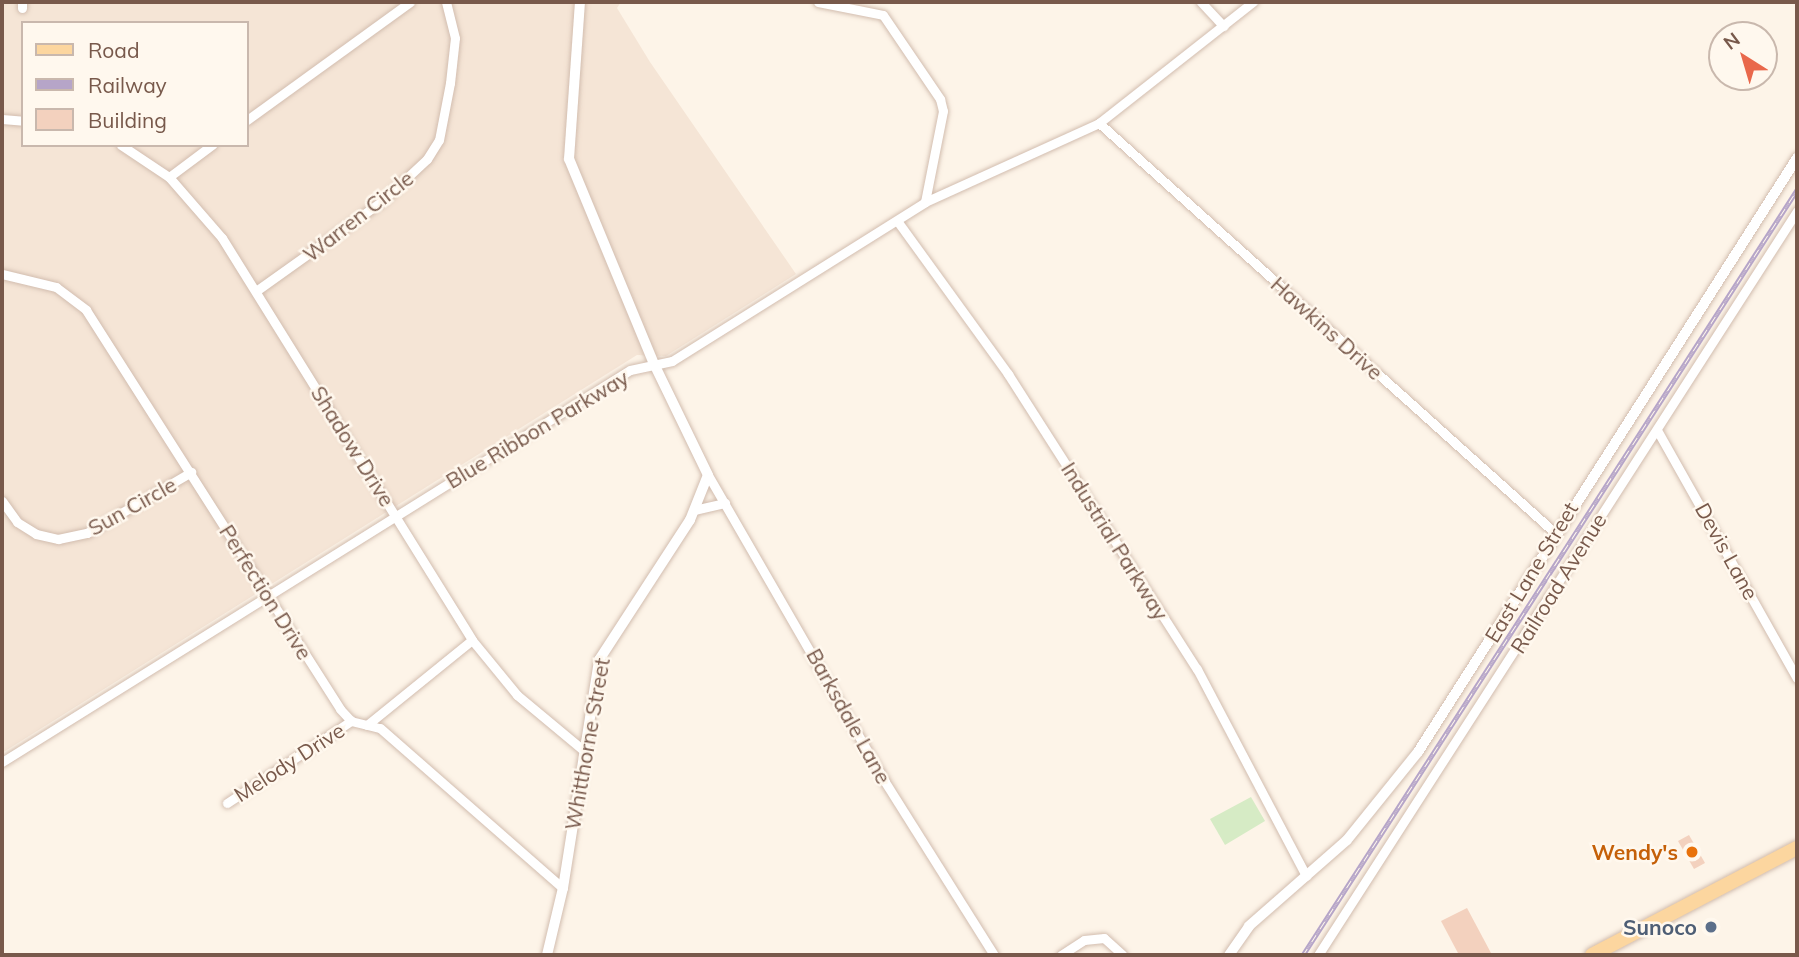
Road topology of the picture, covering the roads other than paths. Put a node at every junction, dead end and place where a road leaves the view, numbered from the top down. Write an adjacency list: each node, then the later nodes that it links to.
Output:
1 (410, 2): 9 (street)
2 (446, 2): 20 (street, Warren Circle)
3 (580, 2): 21 (street)
4 (818, 2): 16 (street)
5 (1201, 2): 7 (street)
6 (1253, 2): 7 (street, Blue Ribbon Parkway)
7 (1223, 26): 11 (street, Blue Ribbon Parkway)
8 (2, 119): 10 (street)
9 (248, 119)
10 (21, 121)
11 (1100, 123): 16 (street, Blue Ribbon Parkway); 29 (street, Hawkins Drive)
12 (124, 147): 15 (street, Shadow Drive)
13 (209, 147): 15 (street)
14 (1797, 158): 29 (street, East Lane Street)
15 (169, 177): 20 (street, Shadow Drive)
16 (925, 202): 18 (street, Blue Ribbon Parkway)
17 (1797, 211): 22 (street, Railroad Avenue)
18 (898, 222): 21 (street, Blue Ribbon Parkway); 39 (street, Industrial Parkway)
19 (2, 274): 23 (street, Perfection Drive)
20 (256, 291): 28 (street, Shadow Drive)
21 (654, 364): 24 (street); 28 (street, Blue Ribbon Parkway)
22 (1657, 431): 32 (street, Devis Lane); 46 (street, Railroad Avenue)
23 (191, 472): 25 (street, Sun Circle); 30 (street, Perfection Drive)
24 (708, 475): 26 (street, Barksdale Lane); 27 (street, Whitthorne Street)
25 (2, 501)
26 (725, 503): 27 (street); 42 (street, Barksdale Lane)
27 (694, 510): 35 (street, Whitthorne Street)
28 (397, 515): 30 (street, Blue Ribbon Parkway); 31 (street, Shadow Drive)
29 (1554, 532): 39 (street, East Lane Street)
30 (268, 596): 33 (street, Perfection Drive); 36 (street, Blue Ribbon Parkway)
31 (472, 640): 34 (street, Melody Drive); 35 (street, Shadow Drive)
32 (1797, 678)
33 (351, 721): 34 (street); 37 (street, Melody Drive)
34 (367, 724): 40 (street)
35 (583, 750): 40 (street, Whitthorne Street)
36 (2, 762)
37 (227, 803)
38 (1795, 854): 47 (main road)
39 (1306, 876): 45 (street, East Lane Street)
40 (563, 888): 41 (street, Whitthorne Street)
41 (547, 955)
42 (994, 955)
43 (1060, 955): 44 (street)
44 (1123, 955)
45 (1229, 955)
46 (1318, 955)
47 (1592, 955)

